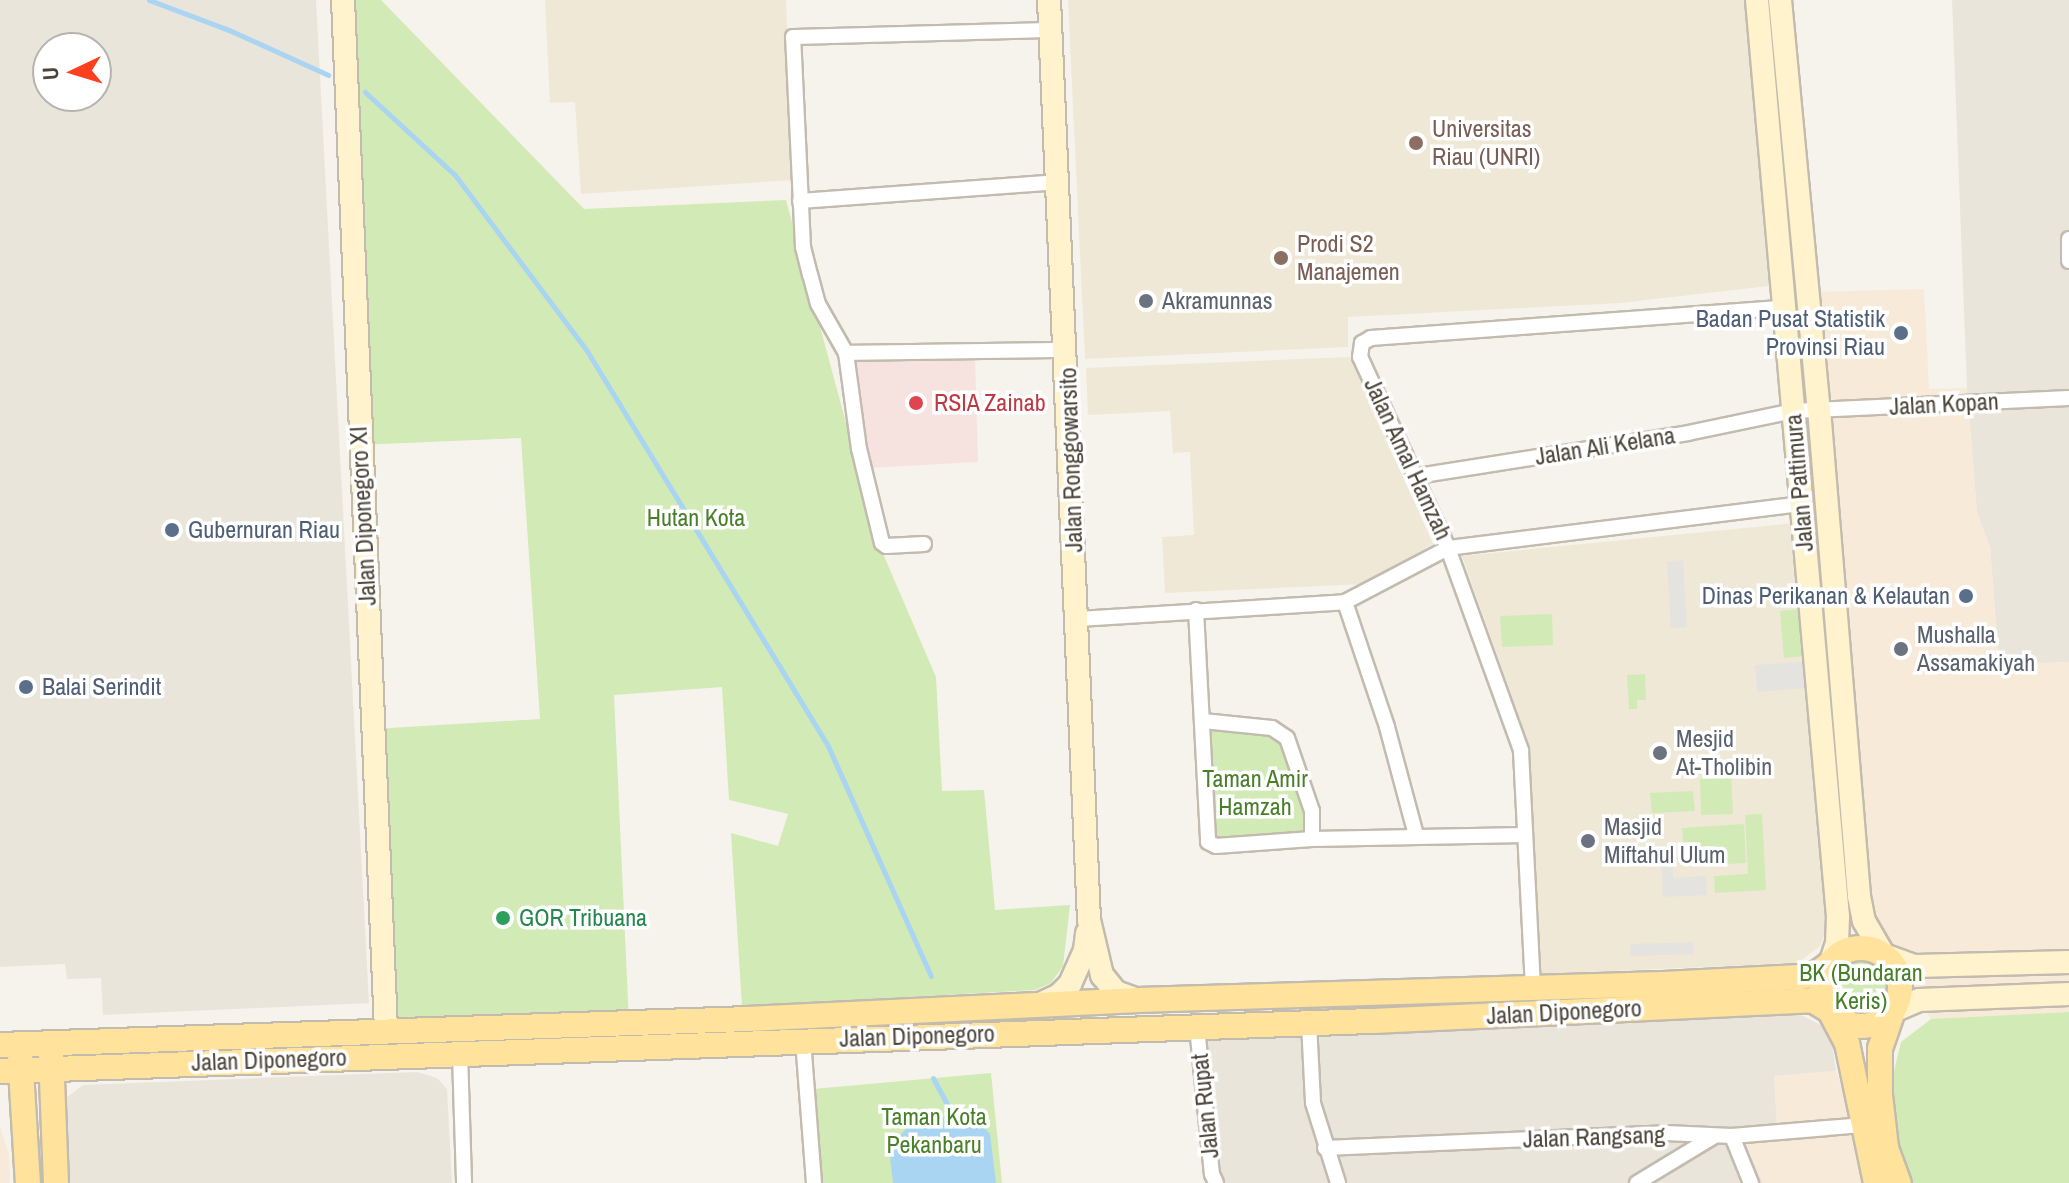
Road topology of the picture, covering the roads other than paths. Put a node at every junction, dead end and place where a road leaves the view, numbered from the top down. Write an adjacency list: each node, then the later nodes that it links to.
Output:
1 (343, 0): 41 (main road, Jalan Diponegoro XI)
2 (1049, 0): 5 (main road, Jalan Ronggowarsito)
3 (1757, 0): 10 (main road, Jalan Pattimura)
4 (1780, 0): 14 (main road, Jalan Pattimura)
5 (1050, 30): 6 (main road, Jalan Ronggowarsito); 7 (street)
6 (1059, 182): 7 (street); 11 (main road, Jalan Ronggowarsito)
7 (800, 201): 12 (street)
8 (2069, 239): 9 (street)
9 (2069, 261)
10 (1783, 308): 15 (main road, Jalan Pattimura); 16 (street, Jalan Amal Hamzah)
11 (1067, 350): 12 (street); 22 (main road, Jalan Ronggowarsito)
12 (846, 353): 18 (street)
13 (2069, 398): 14 (street, Jalan Kopan)
14 (1819, 409): 15 (street, Jalan Kopan); 28 (main road, Jalan Pattimura)
15 (1793, 411): 16 (street, Jalan Ali Kelana); 17 (main road, Jalan Pattimura)
16 (1417, 476): 19 (street, Jalan Amal Hamzah)
17 (1801, 504): 19 (street); 30 (main road, Jalan Pattimura)
18 (924, 544)
19 (1448, 548): 20 (street); 25 (street, Jalan Amal Hamzah)
20 (1345, 602): 21 (street); 24 (street)
21 (1196, 610): 22 (street); 23 (street)
22 (1078, 619): 27 (main road, Jalan Ronggowarsito)
23 (1203, 721): 26 (street); 26 (street)
24 (1416, 835): 25 (street); 26 (street)
25 (1525, 835): 31 (street, Jalan Amal Hamzah)
26 (1312, 839)
27 (1089, 920): 34 (main road, Jalan Ronggowarsito); 35 (main road, Jalan Ronggowarsito)
28 (1884, 955): 29 (main road); 30 (main road); 37 (main road)
29 (2069, 962)
30 (1830, 964): 31 (main road, Jalan Diponegoro); 36 (main road)
31 (1533, 988): 32 (main road, Jalan Diponegoro)
32 (1372, 994): 34 (main road, Jalan Diponegoro); 38 (main road)
33 (2069, 994): 37 (main road)
34 (1138, 1000): 35 (main road, Jalan Diponegoro)
35 (1038, 1005): 42 (main road, Jalan Diponegoro)
36 (1830, 1011): 37 (main road); 38 (main road, Jalan Diponegoro); 49 (main road)
37 (1893, 1011): 62 (main road)
38 (1373, 1021): 39 (main road, Jalan Diponegoro)
39 (1309, 1023): 40 (main road, Jalan Diponegoro); 52 (street)
40 (1197, 1027): 43 (main road, Jalan Diponegoro); 57 (street, Jalan Rupat)
41 (386, 1031): 42 (main road, Jalan Diponegoro); 44 (main road, Jalan Diponegoro)
42 (576, 1037): 43 (main road, Jalan Diponegoro); 46 (main road, Jalan Diponegoro)
43 (803, 1040): 56 (street)
44 (51, 1043): 45 (main road, Jalan Diponegoro); 47 (main road)
45 (10, 1044): 48 (main road)
46 (460, 1054): 47 (main road, Jalan Diponegoro); 55 (street)
47 (52, 1069): 48 (main road, Jalan Diponegoro); 54 (main road)
48 (11, 1071): 53 (main road)
49 (1862, 1125): 51 (street, Jalan Rangsang); 61 (main road)
50 (1713, 1136): 51 (street, Jalan Rangsang); 52 (street, Jalan Rangsang); 59 (street)
51 (1732, 1136): 60 (street)
52 (1325, 1148): 58 (street)
53 (28, 1183)
54 (56, 1183)
55 (464, 1183)
56 (814, 1183)
57 (1216, 1183)
58 (1338, 1183)
59 (1638, 1183)
60 (1751, 1183)
61 (1876, 1183)
62 (1899, 1183)

